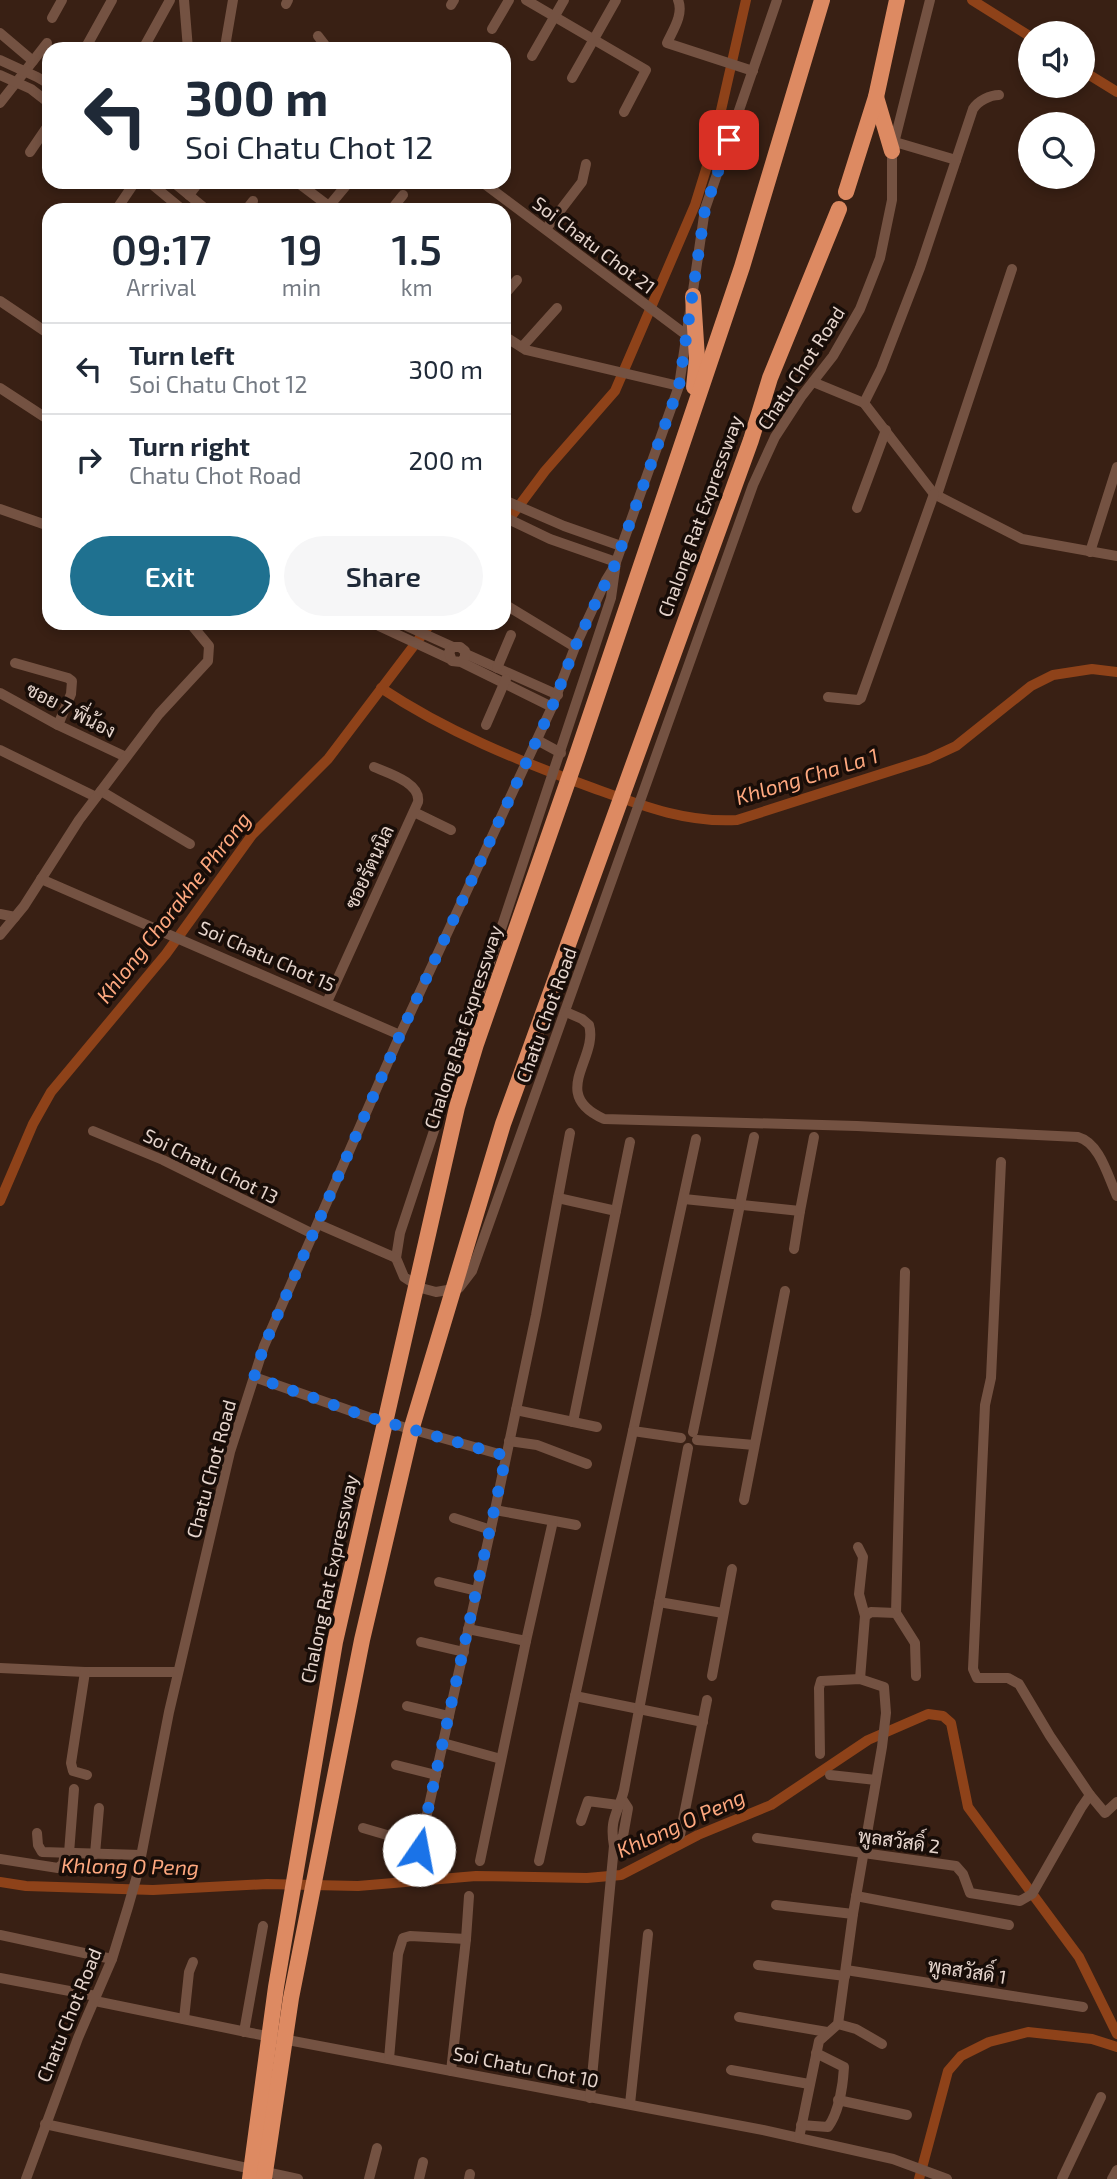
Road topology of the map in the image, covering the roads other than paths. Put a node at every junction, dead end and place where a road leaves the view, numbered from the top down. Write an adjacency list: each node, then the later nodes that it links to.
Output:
1 (62, 0): 16 (street)
2 (113, 0): 21 (street)
3 (170, 0): 22 (street)
4 (184, 0): 23 (street)
5 (233, 0): 24 (street)
6 (509, 0): 17 (street)
7 (526, 0): 15 (street)
8 (564, 0): 15 (street)
9 (616, 0): 20 (street)
10 (678, 0): 30 (street)
11 (777, 0): 30 (street, Chatu Chot Road)
12 (822, 0): 77 (highway, Chalong Rat Expressway)
13 (897, 0): 37 (highway)
14 (930, 0): 42 (street, Chatu Chot Road)
15 (554, 16): 20 (street); 27 (street)
16 (52, 19)
17 (492, 29)
18 (0, 33): 29 (street)
19 (318, 36): 25 (street)
20 (594, 39): 33 (street); 40 (street)
21 (89, 42)
22 (147, 42)
23 (187, 42)
24 (226, 42)
25 (323, 42)
26 (42, 49): 29 (street)
27 (532, 56)
28 (0, 60): 31 (street)
29 (33, 61): 31 (street)
30 (751, 70): 65 (street, Chatu Chot Road)
31 (24, 71): 34 (street); 35 (street)
32 (0, 75): 35 (street)
33 (572, 78)
34 (42, 80)
35 (15, 83): 38 (street); 39 (street)
36 (999, 95): 44 (street)
37 (876, 97): 42 (highway); 51 (highway)
38 (42, 98)
39 (0, 103)
40 (624, 112)
41 (42, 134): 43 (street)
42 (894, 146): 44 (street); 72 (street, Chatu Chot Road)
43 (30, 152)
44 (956, 160): 75 (street)
45 (586, 164): 61 (street)
46 (157, 189): 54 (street)
47 (182, 189): 52 (street)
48 (194, 189): 52 (street)
49 (306, 189): 56 (street)
50 (492, 189): 59 (street, Soi Chatu Chot 21)
51 (846, 192)
52 (189, 195): 55 (street)
53 (403, 195): 57 (street)
54 (173, 203)
55 (199, 203)
56 (325, 203)
57 (397, 203)
58 (511, 203): 61 (street, Soi Chatu Chot 21)
59 (511, 203)
60 (839, 209): 246 (highway, Chalong Rat Expressway)
61 (546, 229): 69 (street, Soi Chatu Chot 21)
62 (1012, 269): 80 (street)
63 (517, 280): 64 (street)
64 (511, 287)
65 (693, 296): 69 (street, Chatu Chot Road); 77 (highway)
66 (0, 301): 68 (street)
67 (557, 307): 71 (street)
68 (42, 329)
69 (685, 334): 73 (street, Chatu Chot Road)
70 (511, 341): 71 (street)
71 (522, 347): 73 (street)
72 (813, 382): 75 (street); 120 (street, Chatu Chot Road)
73 (679, 386): 86 (street, Chatu Chot Road)
74 (0, 388): 76 (street)
75 (864, 403): 78 (street)
76 (42, 415)
77 (691, 417): 107 (highway, Chalong Rat Expressway)
78 (886, 430): 80 (street); 82 (street)
79 (1117, 467): 87 (street)
80 (936, 495): 87 (street); 101 (street)
81 (511, 503): 86 (street)
82 (857, 508)
83 (0, 509): 85 (street)
84 (511, 520): 89 (street)
85 (42, 524)
86 (621, 547): 89 (street, Chatu Chot Road)
87 (1090, 552): 88 (street)
88 (1117, 556)
89 (615, 564): 94 (street, Chatu Chot Road); 107 (street, Chatu Chot Road)
90 (511, 608): 94 (street)
91 (197, 630): 108 (street)
92 (400, 630): 95 (street)
93 (511, 635): 97 (street)
94 (575, 647): 100 (street, Chatu Chot Road)
95 (452, 653): 97 (street); 98 (street)
96 (15, 663): 103 (street)
97 (497, 668): 98 (street)
98 (506, 678): 100 (street); 102 (street); 104 (street)
99 (0, 693): 103 (street, ซอย 7 พี่น้อง)
100 (558, 695): 102 (street, Chatu Chot Road)
101 (828, 696)
102 (552, 707): 105 (street, Chatu Chot Road)
103 (58, 725): 108 (street, ซอย 7 พี่น้อง)
104 (486, 725)
105 (537, 740): 107 (street); 121 (street, Chatu Chot Road)
106 (0, 750): 110 (street)
107 (569, 756): 111 (highway, Chalong Rat Expressway); 111 (street, Chatu Chot Road)
108 (126, 757): 110 (street)
109 (374, 767): 112 (street, ซอยรัตนนิล)
110 (99, 794): 114 (street); 115 (street)
111 (555, 796): 137 (street, Chatu Chot Road); 245 (highway, Chalong Rat Expressway)
112 (414, 812): 113 (street); 119 (street, ซอยรัตนนิล)
113 (451, 830)
114 (190, 844)
115 (41, 879): 117 (street); 119 (street, Soi Chatu Chot 15)
116 (0, 914): 117 (street)
117 (15, 917): 118 (street)
118 (0, 935)
119 (327, 1002): 121 (street, Soi Chatu Chot 15)
120 (566, 1012): 129 (street); 137 (street, Chatu Chot Road)
121 (400, 1035): 135 (street, Chatu Chot Road)
122 (93, 1131): 135 (street, Soi Chatu Chot 13)
123 (570, 1133): 130 (street)
124 (754, 1137): 132 (street)
125 (814, 1138): 134 (street)
126 (696, 1139): 131 (street)
127 (630, 1142): 133 (street)
128 (1001, 1162): 190 (street)
129 (1117, 1196)
130 (558, 1198): 133 (street); 141 (street)
131 (684, 1199): 132 (street); 144 (street)
132 (740, 1206): 134 (street); 145 (street)
133 (616, 1211): 142 (street)
134 (800, 1211): 136 (street)
135 (315, 1229): 137 (street, Soi Chatu Chot 13); 140 (street, Chatu Chot Road)
136 (794, 1249)
137 (396, 1258)
138 (905, 1272): 163 (street)
139 (785, 1291): 148 (street)
140 (254, 1377): 149 (street); 171 (street, Chatu Chot Road)
141 (516, 1410): 142 (street); 146 (street)
142 (573, 1422): 143 (street)
143 (597, 1427)
144 (633, 1431): 147 (street); 175 (street)
145 (695, 1436): 147 (street); 148 (street)
146 (509, 1441): 149 (street); 150 (street)
147 (684, 1443): 161 (street)
148 (754, 1446): 151 (street)
149 (506, 1456): 152 (street)
150 (587, 1464)
151 (744, 1500)
152 (495, 1510): 154 (street); 156 (street)
153 (454, 1518): 156 (street)
154 (552, 1521): 155 (street); 166 (street)
155 (576, 1525)
156 (491, 1530): 160 (street)
157 (858, 1547): 164 (street)
158 (732, 1569): 162 (street)
159 (439, 1582): 160 (street)
160 (477, 1591): 165 (street)
161 (659, 1602): 162 (street); 178 (street)
162 (723, 1613): 172 (street)
163 (896, 1613): 164 (street); 173 (street)
164 (865, 1616): 174 (street)
165 (468, 1629): 166 (street); 168 (street)
166 (526, 1641): 183 (street)
167 (421, 1642): 168 (street)
168 (464, 1652): 179 (street)
169 (0, 1668): 170 (street)
170 (85, 1672): 171 (street); 185 (street)
171 (178, 1672): 202 (street, Chatu Chot Road)
172 (712, 1676)
173 (916, 1676)
174 (860, 1679): 182 (street); 188 (street)
175 (575, 1696): 178 (street); 205 (street)
176 (707, 1700): 180 (street)
177 (407, 1706): 179 (street)
178 (639, 1709): 180 (street); 191 (street)
179 (449, 1716): 181 (street)
180 (703, 1722): 197 (street)
181 (443, 1743): 183 (street); 186 (street)
182 (820, 1754)
183 (501, 1759): 204 (street)
184 (396, 1765): 186 (street)
185 (87, 1775)
186 (436, 1775): 195 (street)
187 (830, 1775): 188 (street)
188 (876, 1780): 200 (street)
189 (74, 1789): 199 (street)
190 (1090, 1795): 192 (street); 200 (street, พูลสวัสดิ์ 2)
191 (620, 1802): 194 (street); 234 (street)
192 (1117, 1802)
193 (99, 1808): 201 (street)
194 (581, 1821)
195 (363, 1828)
196 (37, 1833): 199 (street)
197 (680, 1835)
198 (757, 1838): 200 (street, พูลสวัสดิ์ 2)
199 (67, 1853): 201 (street); 203 (street)
200 (864, 1853): 207 (street)
201 (95, 1854): 202 (street)
202 (141, 1855): 215 (street, Chatu Chot Road)
203 (0, 1858)
204 (480, 1861)
205 (540, 1861)
206 (469, 1896): 214 (street)
207 (856, 1896): 209 (street); 210 (street)
208 (776, 1905): 209 (street)
209 (853, 1914): 218 (street)
210 (1009, 1925)
211 (263, 1926): 225 (street)
212 (648, 1934): 236 (street)
213 (0, 1935): 215 (street)
214 (466, 1939): 229 (street); 231 (street)
215 (112, 1959): 220 (street, Chatu Chot Road)
216 (193, 1962): 223 (street)
217 (758, 1965): 218 (street, พูลสวัสดิ์ 1)
218 (845, 1973): 221 (street, พูลสวัสดิ์ 1); 224 (street)
219 (0, 1978): 220 (street, Soi Chatu Chot 10)
220 (95, 1999): 223 (street, Soi Chatu Chot 10); 238 (street, Chatu Chot Road)
221 (1083, 2007)
222 (739, 2017): 226 (street)
223 (184, 2019): 225 (street, Soi Chatu Chot 10)
224 (838, 2024): 226 (street); 227 (street)
225 (244, 2032): 229 (street, Soi Chatu Chot 10)
226 (828, 2032): 228 (street)
227 (882, 2044)
228 (816, 2053): 232 (street); 235 (street)
229 (389, 2059): 231 (street, Soi Chatu Chot 10)
230 (731, 2070): 232 (street)
231 (452, 2071): 234 (street, Soi Chatu Chot 10)
232 (809, 2084): 239 (street)
233 (1101, 2097): 251 (street)
234 (590, 2098): 236 (street, Soi Chatu Chot 10)
235 (838, 2100): 237 (street); 239 (street)
236 (630, 2104): 240 (street, Soi Chatu Chot 10)
237 (907, 2115)
238 (45, 2124): 244 (street, Chatu Chot Road); 247 (street)
239 (801, 2124): 240 (street)
240 (799, 2138): 250 (street, Soi Chatu Chot 10)
241 (377, 2148): 248 (street)
242 (423, 2162): 249 (street)
243 (1117, 2170): 252 (street)
244 (26, 2179)
245 (250, 2179)
246 (264, 2179)
247 (298, 2179)
248 (369, 2179)
249 (419, 2179)
250 (947, 2179)
251 (1062, 2179)
252 (1112, 2179)

